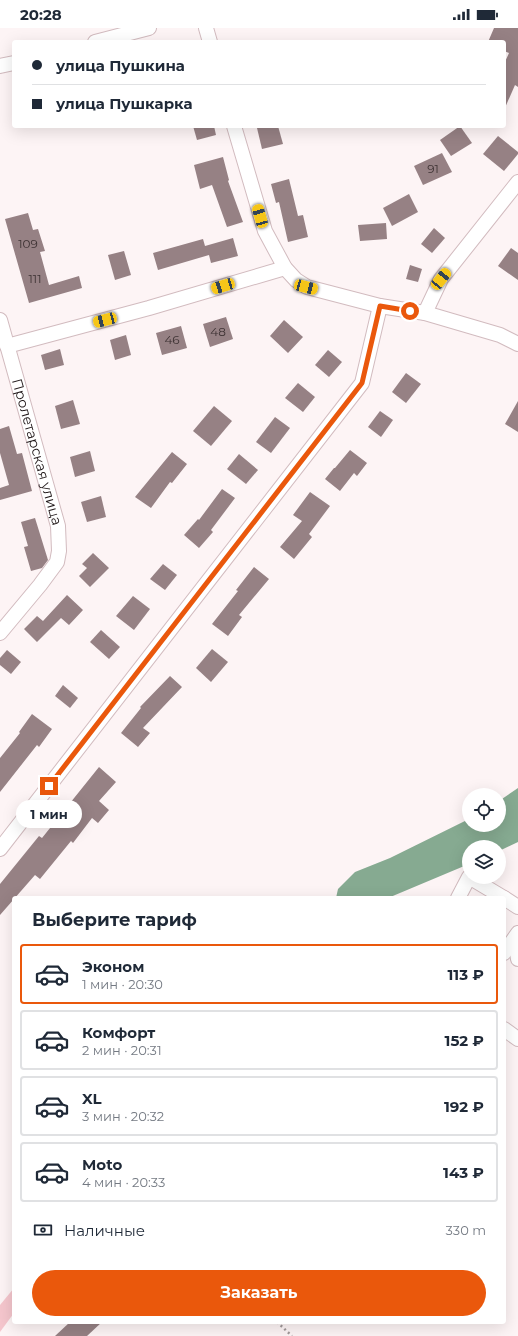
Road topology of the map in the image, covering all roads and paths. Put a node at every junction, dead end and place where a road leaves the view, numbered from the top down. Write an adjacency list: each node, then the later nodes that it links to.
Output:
1 (149, 28): 3 (street)
2 (206, 28): 4 (street)
3 (103, 40)
4 (209, 40)
5 (12, 63): 6 (street)
6 (0, 66)
7 (235, 128): 9 (street)
8 (518, 182): 11 (street)
9 (285, 268): 10 (street); 14 (street)
10 (380, 306): 11 (street); 16 (street)
11 (425, 313): 13 (street)
12 (1, 328): 14 (street, Пролетарская улица)
13 (518, 344)
14 (7, 346): 15 (street, Пролетарская улица)
15 (0, 633)
16 (0, 849)
17 (459, 896): 18 (street)
18 (501, 896)
19 (506, 899): 20 (street)
20 (518, 907)
21 (516, 935): 22 (street); 23 (street)
22 (506, 950)
23 (518, 959)
24 (506, 1030): 25 (street)
25 (518, 1039)
26 (279, 1324): 27 (path)
27 (292, 1336)

